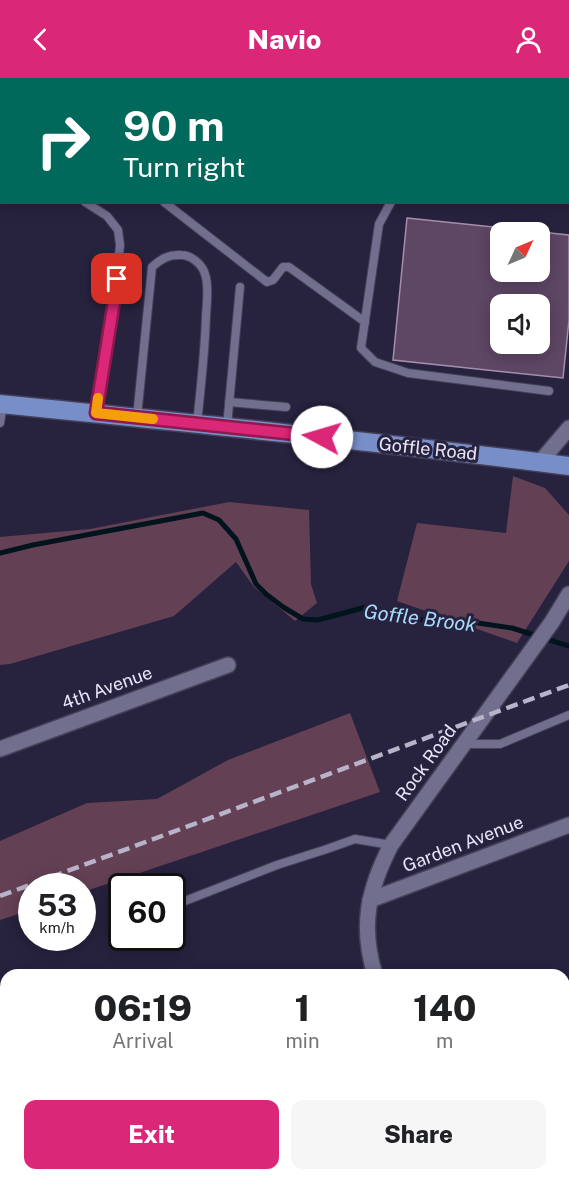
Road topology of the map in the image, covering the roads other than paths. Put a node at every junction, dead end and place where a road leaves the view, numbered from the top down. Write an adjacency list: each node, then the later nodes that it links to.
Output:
1 (89, 204): 10 (lane)
2 (167, 204): 5 (lane)
3 (390, 204): 5 (lane)
4 (240, 287): 7 (lane)
5 (365, 322): 6 (lane)
6 (549, 391)
7 (229, 402): 9 (lane); 14 (lane)
8 (2, 404): 10 (main road, Goffle Road); 12 (lane)
9 (286, 407)
10 (96, 413): 11 (main road, Goffle Road)
11 (137, 418): 13 (main road, Goffle Road); 13 (lane)
12 (0, 423)
13 (197, 424): 14 (main road, Goffle Road)
14 (227, 427): 16 (main road, Goffle Road)
15 (569, 428): 16 (street)
16 (540, 462): 17 (main road, Goffle Road)
17 (569, 466)
18 (569, 594): 21 (street, Rock Road)
19 (228, 665): 22 (street, 4th Avenue)
20 (569, 716): 21 (lane)
21 (464, 744): 24 (street, Rock Road)
22 (0, 749)
23 (569, 825): 25 (street, Garden Avenue)
24 (391, 845): 25 (street, Rock Road); 26 (lane)
25 (370, 900): 27 (street, Rock Road)
26 (186, 901)
27 (374, 969)

